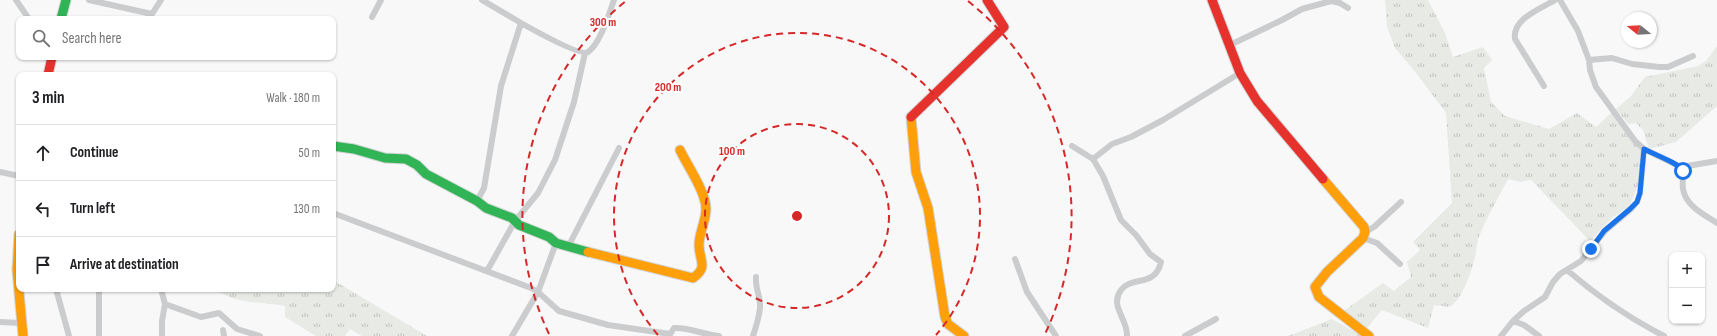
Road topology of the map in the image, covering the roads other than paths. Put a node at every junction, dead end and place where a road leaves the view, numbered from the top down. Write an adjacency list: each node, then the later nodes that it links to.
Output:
1 (16, 0): 13 (street)
2 (66, 0): 14 (street)
3 (89, 0): 4 (street)
4 (161, 0)
5 (381, 0): 15 (street)
6 (482, 0): 16 (street)
7 (614, 0): 18 (street)
8 (987, 0): 67 (street)
9 (1212, 0): 17 (street)
10 (1555, 0): 24 (street)
11 (1560, 0): 21 (street)
12 (1348, 8): 17 (street)
13 (27, 16)
14 (62, 16)
15 (372, 17)
16 (521, 23): 18 (street); 35 (street)
17 (1230, 45): 23 (street)
18 (585, 53): 38 (street)
19 (1693, 56): 21 (street)
20 (51, 60): 22 (street)
21 (1589, 60): 28 (street)
22 (49, 72)
23 (1240, 73): 30 (street); 40 (street)
24 (1544, 86)
25 (336, 146): 35 (street)
26 (1072, 146): 30 (street)
27 (619, 148): 42 (street)
28 (1644, 149): 32 (street); 45 (street)
29 (680, 150): 42 (street)
30 (1093, 159): 69 (street)
31 (1717, 161): 32 (street)
32 (1681, 167): 39 (street)
33 (0, 172): 34 (street)
34 (16, 175)
35 (477, 201): 38 (street)
36 (1401, 202): 40 (street)
37 (336, 214): 46 (street)
38 (515, 221): 41 (street); 46 (street)
39 (1717, 223)
40 (1364, 235): 44 (street); 71 (street)
41 (556, 244): 42 (street); 52 (street)
42 (568, 247)
43 (1015, 259): 68 (street)
44 (1400, 264)
45 (1567, 270): 55 (street); 74 (street)
46 (487, 271): 52 (street)
47 (756, 277): 66 (street)
48 (20, 292): 57 (street)
49 (57, 292): 60 (street)
50 (99, 292): 61 (street)
51 (162, 292): 53 (street)
52 (538, 292): 58 (street); 64 (street)
53 (165, 304): 62 (street); 63 (street)
54 (1216, 319): 70 (street)
55 (1513, 320): 72 (street); 73 (street)
56 (0, 322): 57 (street)
57 (21, 323): 59 (street)
58 (670, 335): 65 (street)
59 (23, 336)
60 (69, 336)
61 (99, 336)
62 (162, 336)
63 (260, 336)
64 (512, 336)
65 (719, 336)
66 (753, 336)
67 (964, 336)
68 (1056, 336)
69 (1127, 336)
70 (1185, 336)
71 (1369, 336)
72 (1501, 336)
73 (1539, 336)
74 (1664, 336)

